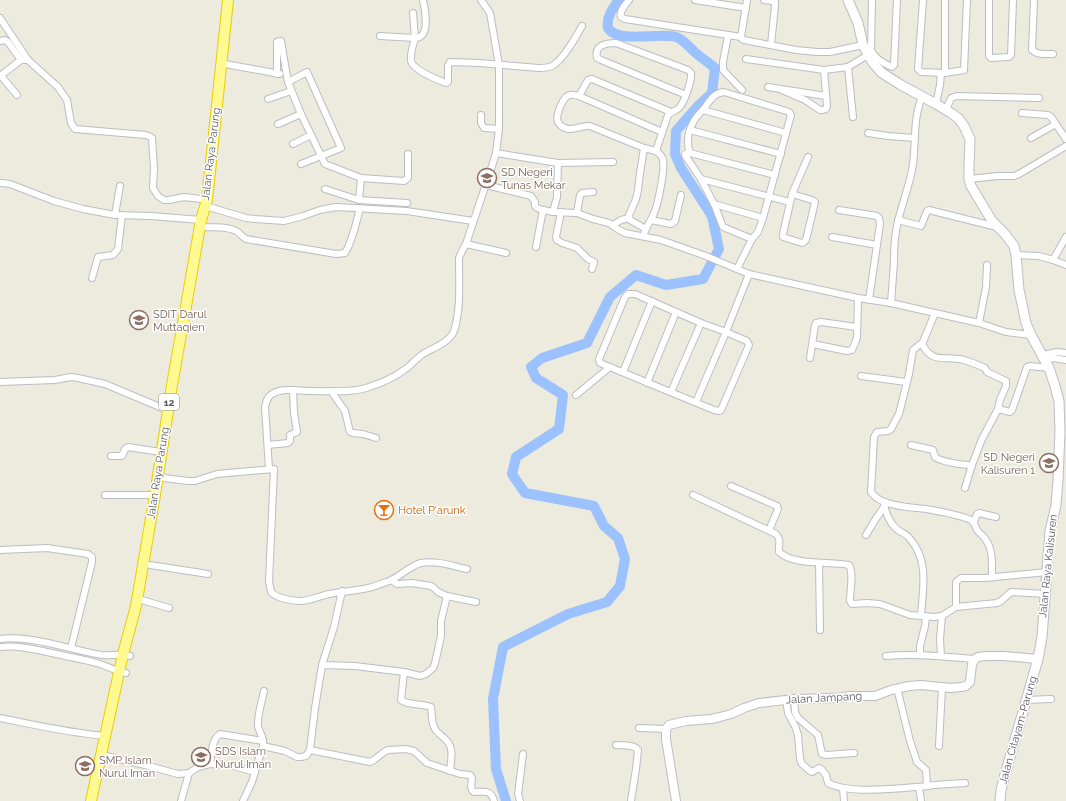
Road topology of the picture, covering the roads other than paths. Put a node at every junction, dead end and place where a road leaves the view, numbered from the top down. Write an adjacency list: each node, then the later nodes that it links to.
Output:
1 (228, 0): 99 (highway, Jalan Raya Parung / 12)
2 (232, 0): 34 (highway, Jalan Raya Parung / 12)
3 (424, 0): 25 (street)
4 (482, 0): 35 (street)
5 (629, 0): 23 (street)
6 (695, 0): 18 (street)
7 (747, 0): 18 (street)
8 (764, 0): 27 (street)
9 (848, 0): 28 (main road, Jalan Raya Kalisuren)
10 (872, 0): 11 (street)
11 (897, 0)
12 (923, 0): 38 (street)
13 (945, 0): 38 (street)
14 (967, 0): 38 (street)
15 (989, 0): 16 (street)
16 (1013, 0)
17 (1034, 0): 29 (street)
18 (746, 8): 24 (street)
19 (414, 13): 25 (street)
20 (0, 18): 33 (street)
21 (582, 26): 35 (street)
22 (380, 36): 25 (street)
23 (728, 36): 24 (street); 44 (street)
24 (741, 37): 27 (street)
25 (414, 38): 35 (street)
26 (0, 41): 32 (street)
27 (770, 45): 28 (street)
28 (863, 46): 30 (main road, Jalan Raya Kalisuren)
29 (1053, 54)
30 (868, 55): 36 (street); 51 (main road, Jalan Raya Kalisuren)
31 (746, 59): 37 (street)
32 (21, 60): 33 (street); 41 (street)
33 (28, 60): 99 (street)
34 (225, 64): 39 (street); 99 (highway, Jalan Raya Parung / 12)
35 (499, 65): 64 (street)
36 (848, 67): 37 (street); 61 (street)
37 (824, 70): 50 (street)
38 (943, 73): 54 (street)
39 (277, 74): 40 (street); 40 (street)
40 (286, 74): 42 (street)
41 (0, 76): 47 (street)
42 (288, 82): 46 (street); 81 (street)
43 (768, 88): 45 (street)
44 (742, 90)
45 (782, 90): 50 (street); 50 (street)
46 (291, 91): 53 (street); 59 (street)
47 (17, 95)
48 (686, 95): 48 (street); 57 (street)
49 (580, 96): 57 (street); 66 (street); 75 (street)
50 (826, 96)
51 (922, 97): 54 (main road, Jalan Raya Kalisuren); 70 (street)
52 (1039, 98): 56 (street)
53 (268, 99)
54 (936, 104): 56 (main road, Jalan Raya Kalisuren)
55 (703, 110): 65 (street); 67 (street); 67 (street)
56 (946, 110): 89 (main road, Jalan Raya Kalisuren)
57 (671, 112): 66 (street)
58 (1022, 113): 63 (street)
59 (301, 114): 62 (street); 69 (street)
60 (481, 115): 64 (street)
61 (854, 116)
62 (278, 124)
63 (1056, 124): 71 (street); 72 (street)
64 (499, 129): 77 (street)
65 (690, 130): 78 (street); 80 (street)
66 (662, 132): 76 (street)
67 (786, 133): 80 (street)
68 (868, 133): 70 (street)
69 (311, 135): 73 (street); 81 (street)
70 (915, 138): 114 (street)
71 (1031, 138)
72 (1066, 139)
73 (294, 144)
74 (1066, 146): 89 (street)
75 (644, 148): 76 (street); 111 (street)
76 (656, 151): 113 (street)
77 (496, 153): 84 (street); 91 (street)
78 (690, 153): 86 (street); 88 (street)
79 (408, 154): 87 (street)
80 (781, 154): 86 (street)
81 (321, 156): 85 (street); 87 (street)
82 (808, 157): 95 (street)
83 (613, 162): 84 (street)
84 (558, 163): 106 (street)
85 (301, 164)
86 (775, 175): 97 (street)
87 (361, 178): 98 (street)
88 (701, 179): 97 (street); 102 (street)
89 (969, 179): 118 (main road, Jalan Raya Kalisuren)
90 (0, 183): 109 (street)
91 (486, 185): 104 (street); 115 (street)
92 (120, 186): 109 (street)
93 (325, 189): 98 (street)
94 (593, 192): 108 (street)
95 (792, 194): 100 (street); 100 (street)
96 (681, 195): 113 (street)
97 (770, 197): 100 (street); 112 (street)
98 (359, 200): 101 (street)
99 (209, 202): 103 (street); 116 (highway, Jalan Raya Parung / 12)
100 (790, 202)
101 (408, 203)
102 (714, 204): 112 (street); 123 (street)
103 (360, 208): 115 (street); 116 (street)
104 (543, 210): 106 (street); 126 (street)
105 (839, 210): 125 (street)
106 (553, 212): 107 (street)
107 (561, 212): 108 (street); 132 (street)
108 (577, 213): 117 (street)
109 (114, 215): 110 (street)
110 (122, 215): 116 (street); 135 (street)
111 (629, 218): 117 (street); 119 (street)
112 (763, 218): 123 (street)
113 (651, 220): 119 (street)
114 (898, 220): 118 (street); 139 (street)
115 (474, 221): 124 (street)
116 (202, 223): 164 (highway, Jalan Raya Parung / 12)
117 (613, 225): 120 (street)
118 (998, 227): 128 (main road, Jalan Raya Kalisuren)
119 (646, 229): 120 (street)
120 (643, 236): 133 (street)
121 (1066, 237): 129 (street)
122 (832, 238): 125 (street)
123 (752, 239): 133 (street)
124 (466, 244): 127 (street); 160 (street)
125 (876, 245): 137 (street)
126 (536, 247)
127 (506, 253)
128 (1016, 255): 129 (street); 146 (main road, Jalan Raya Kalisuren)
129 (1053, 260): 131 (street)
130 (987, 265): 143 (street)
131 (1066, 265)
132 (592, 269)
133 (737, 269): 134 (street)
134 (749, 274): 136 (street); 145 (street)
135 (92, 278)
136 (858, 298): 137 (street); 144 (street)
137 (869, 300): 139 (street)
138 (652, 301): 140 (street); 153 (street); 154 (street)
139 (891, 303): 141 (street)
140 (676, 312): 142 (street); 158 (street)
141 (935, 313): 143 (street); 148 (street)
142 (701, 322): 145 (street); 161 (street)
143 (978, 323): 146 (street)
144 (856, 327): 147 (street); 147 (street)
145 (726, 332): 163 (street); 163 (street)
146 (1031, 335): 152 (main road, Jalan Raya Kalisuren)
147 (813, 344): 150 (street)
148 (922, 344): 157 (street); 165 (street)
149 (1066, 353): 152 (street)
150 (810, 358)
151 (1066, 360): 152 (street)
152 (1046, 361): 165 (street); 174 (main road, Jalan Raya Kalisuren)
153 (610, 367): 154 (street); 162 (street)
154 (623, 372): 158 (street)
155 (861, 376): 157 (street)
156 (0, 382): 164 (street)
157 (906, 382): 180 (street)
158 (647, 383): 161 (street)
159 (293, 390): 160 (street); 167 (street); 167 (street)
160 (331, 391): 166 (street)
161 (671, 392): 163 (street)
162 (576, 395)
163 (696, 402)
164 (170, 405): 169 (highway, Jalan Raya Parung / 12); 173 (highway, Jalan Raya Parung / 12)
165 (998, 408): 171 (street)
166 (376, 438)
167 (268, 445): 172 (street)
168 (911, 445): 171 (street)
169 (161, 452): 170 (street); 178 (highway, Jalan Raya Parung / 12)
170 (110, 456)
171 (972, 465): 176 (street)
172 (269, 469): 173 (street); 193 (street)
173 (164, 478): 187 (highway, Jalan Raya Parung / 12)
174 (1062, 481): 189 (main road, Jalan Raya Kalisuren)
175 (731, 486): 183 (street)
176 (965, 488)
177 (105, 495): 178 (street)
178 (155, 495): 210 (highway, Jalan Raya Parung / 12)
179 (693, 495): 183 (street)
180 (885, 505): 182 (street); 184 (street); 200 (street)
181 (996, 517): 182 (street)
182 (974, 522): 191 (street)
183 (769, 530): 186 (street)
184 (866, 535)
185 (0, 550): 207 (street)
186 (819, 563): 200 (street); 202 (street)
187 (150, 565): 190 (street); 196 (highway, Jalan Raya Parung / 12)
188 (466, 569): 192 (street)
189 (1047, 572): 191 (street); 194 (main road, Jalan Raya Kalisuren)
190 (208, 574)
191 (992, 576): 199 (street)
192 (391, 580): 193 (street); 195 (street)
193 (342, 591): 217 (street)
194 (1045, 594): 199 (street); 215 (main road, Jalan Raya Kalisuren)
195 (447, 596): 197 (street); 220 (street)
196 (142, 600): 198 (street); 210 (highway, Jalan Raya Parung / 12)
197 (476, 602)
198 (170, 608)
199 (956, 608): 201 (street)
200 (924, 616): 201 (street); 211 (street)
201 (942, 616): 213 (street)
202 (820, 630)
203 (8, 638): 204 (street); 205 (street); 207 (street)
204 (0, 639)
205 (8, 646): 206 (street); 216 (street)
206 (0, 647)
207 (71, 648): 208 (street)
208 (95, 653): 209 (street); 216 (street)
209 (107, 655): 210 (street); 218 (street)
210 (126, 655): 219 (highway, Jalan Raya Parung / 12)
211 (920, 655): 212 (street); 213 (street)
212 (886, 656)
213 (941, 656): 214 (street)
214 (975, 659): 215 (street); 221 (street, Jalan Jampang)
215 (1038, 659): 226 (main road, Jalan Citayam-Parung)
216 (93, 662): 218 (street)
217 (322, 665): 220 (street); 234 (street)
218 (105, 666): 219 (street)
219 (122, 672): 230 (highway, Jalan Raya Parung / 12); 237 (highway, Jalan Raya Parung / 12)
220 (404, 672): 239 (street)
221 (942, 687): 222 (street, Jalan Jampang); 233 (street)
222 (898, 688): 225 (street, Jalan Jampang); 243 (street)
223 (264, 691): 231 (street)
224 (1051, 699): 226 (street)
225 (790, 700): 229 (street, Jalan Jampang); 235 (street); 245 (street)
226 (1026, 700): 256 (main road, Jalan Citayam-Parung)
227 (0, 718): 230 (street)
228 (639, 728): 229 (street)
229 (666, 729): 253 (street)
230 (106, 736): 246 (highway, Jalan Raya Parung / 12)
231 (263, 744): 234 (street); 238 (street); 240 (street)
232 (616, 745): 252 (street)
233 (939, 746)
234 (310, 750): 239 (street)
235 (854, 753)
236 (523, 754): 251 (street)
237 (106, 756): 241 (street); 247 (highway, Jalan Raya Parung / 12)
238 (210, 764): 240 (street); 241 (street)
239 (450, 771): 250 (street)
240 (255, 772): 249 (street)
241 (190, 773): 248 (street)
242 (965, 783): 243 (street)
243 (927, 786): 244 (street)
244 (919, 787): 245 (street); 255 (street)
245 (843, 788): 254 (street)
246 (90, 801)
247 (96, 801)
248 (181, 801)
249 (243, 801)
250 (494, 801)
251 (520, 801)
252 (631, 801)
253 (676, 801)
254 (844, 801)
255 (921, 801)
256 (1000, 801)

